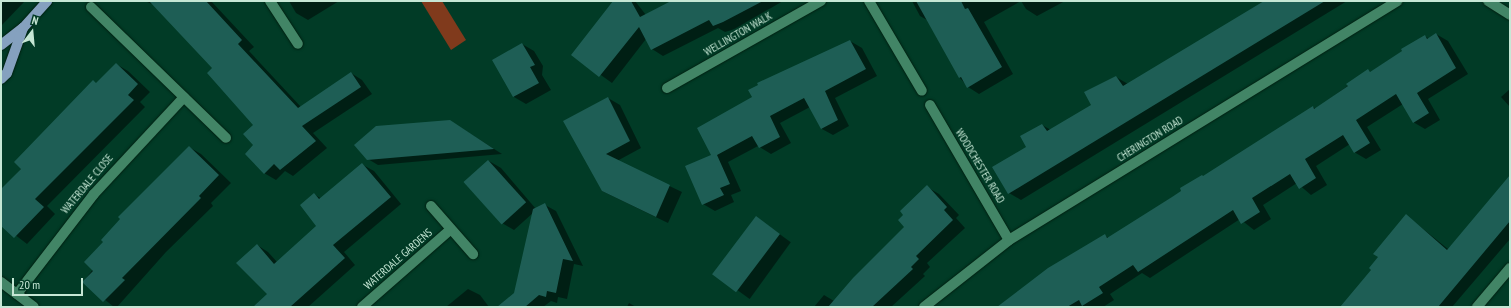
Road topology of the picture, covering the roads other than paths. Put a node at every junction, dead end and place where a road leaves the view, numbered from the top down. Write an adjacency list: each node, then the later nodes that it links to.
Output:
1 (47, 1): 9 (main road)
2 (270, 1): 10 (street)
3 (821, 1): 13 (street, WELLINGTON WALK)
4 (869, 1): 14 (street)
5 (1397, 1): 20 (street, CHERINGTON ROAD)
6 (1488, 1): 8 (street)
7 (91, 7): 15 (street)
8 (1510, 15)
9 (23, 28): 11 (main road); 12 (main road)
10 (298, 44)
11 (1, 45)
12 (1, 79)
13 (667, 88)
14 (922, 91)
15 (184, 97): 17 (street); 24 (street, WATERDALE CLOSE)
16 (930, 105): 20 (street, WOODCHESTER ROAD)
17 (226, 138)
18 (431, 206): 19 (street, WATERDALE GARDENS)
19 (451, 230): 21 (street, WATERDALE GARDENS); 26 (street, WATERDALE GARDENS)
20 (1009, 240): 27 (street, CHERINGTON ROAD)
21 (473, 254)
22 (1510, 268): 28 (street)
23 (1, 282): 24 (street)
24 (17, 294): 25 (street)
25 (34, 307)
26 (362, 307)
27 (924, 307)
28 (1477, 307)

